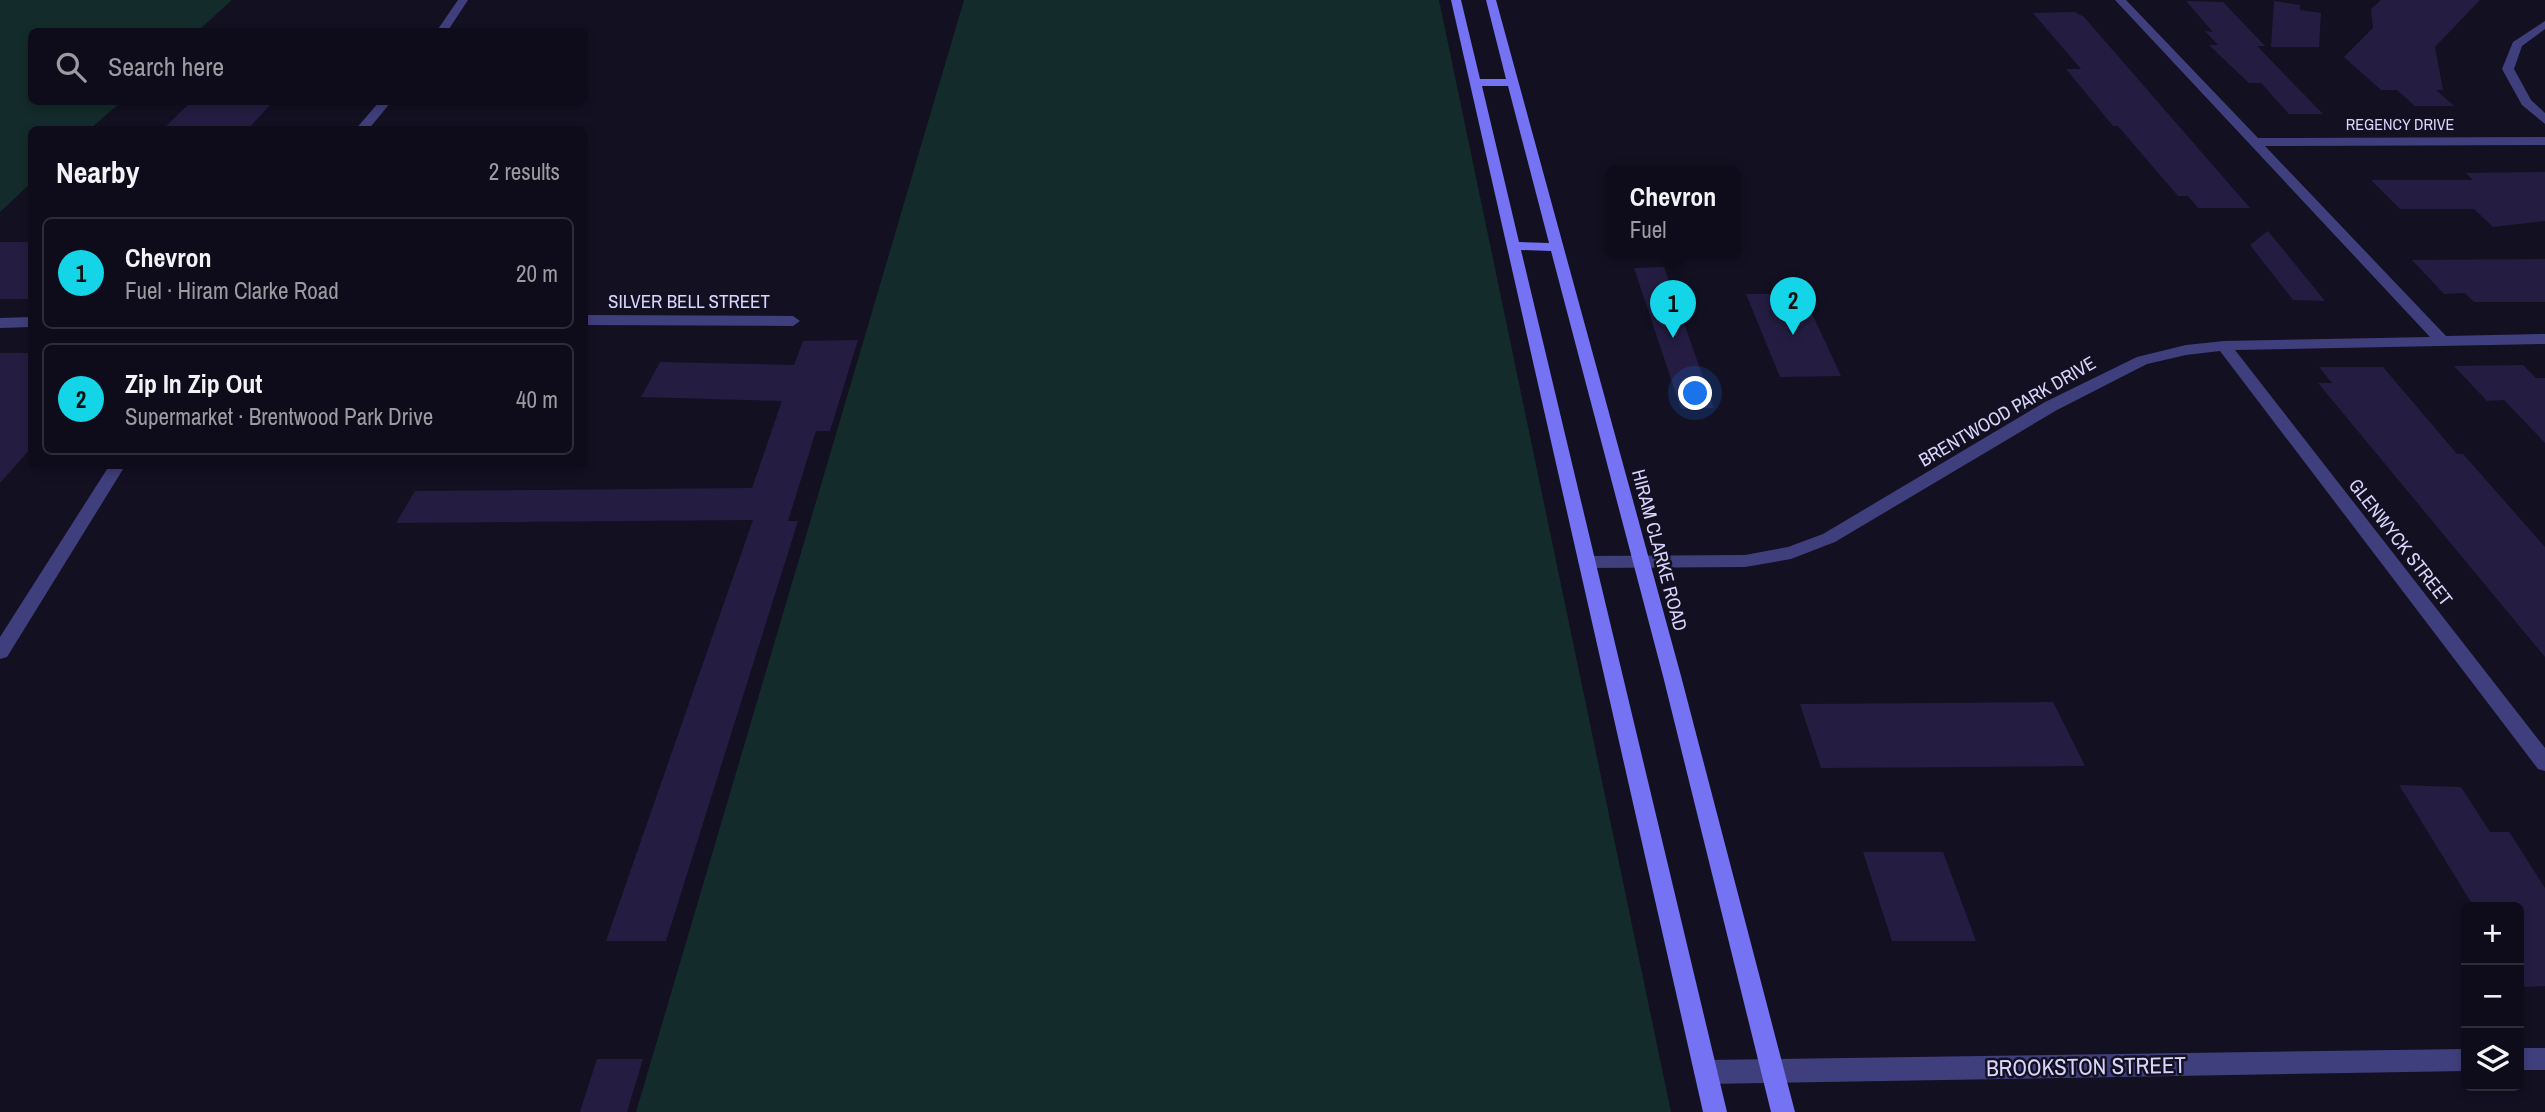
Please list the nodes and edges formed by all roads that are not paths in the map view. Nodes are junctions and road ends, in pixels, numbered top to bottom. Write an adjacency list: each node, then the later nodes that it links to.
1 (463, 0): 6 (street)
2 (1456, 0): 8 (main road)
3 (1491, 0): 7 (main road, HIRAM CLARKE ROAD)
4 (2120, 0): 13 (street)
5 (2545, 24): 10 (street)
6 (444, 28)
7 (1514, 82): 8 (main road); 15 (main road, HIRAM CLARKE ROAD)
8 (1475, 83): 14 (main road)
9 (382, 105): 11 (street)
10 (2545, 120)
11 (364, 126)
12 (2545, 141): 13 (street, REGENCY DRIVE)
13 (2255, 142): 21 (street)
14 (1514, 246): 15 (main road); 25 (main road)
15 (1558, 247): 24 (main road, HIRAM CLARKE ROAD)
16 (588, 320): 17 (street, SILVER BELL STREET)
17 (793, 321)
18 (28, 322): 19 (street)
19 (0, 323)
20 (2545, 339): 21 (street, BRENTWOOD PARK DRIVE)
21 (2442, 341): 22 (street, BRENTWOOD PARK DRIVE)
22 (2224, 346): 24 (street, BRENTWOOD PARK DRIVE); 27 (street, GLENWYCK STREET)
23 (115, 469): 26 (street)
24 (1641, 561): 25 (street, BRENTWOOD PARK DRIVE); 31 (main road, HIRAM CLARKE ROAD)
25 (1587, 562): 32 (main road)
26 (0, 652)
27 (2545, 763)
28 (2524, 1059): 29 (street)
29 (2545, 1059)
30 (2461, 1060): 31 (street, BROOKSTON STREET)
31 (1772, 1070): 32 (street, BROOKSTON STREET); 34 (main road, HIRAM CLARKE ROAD)
32 (1706, 1072): 33 (main road)
33 (1715, 1112)
34 (1783, 1112)

